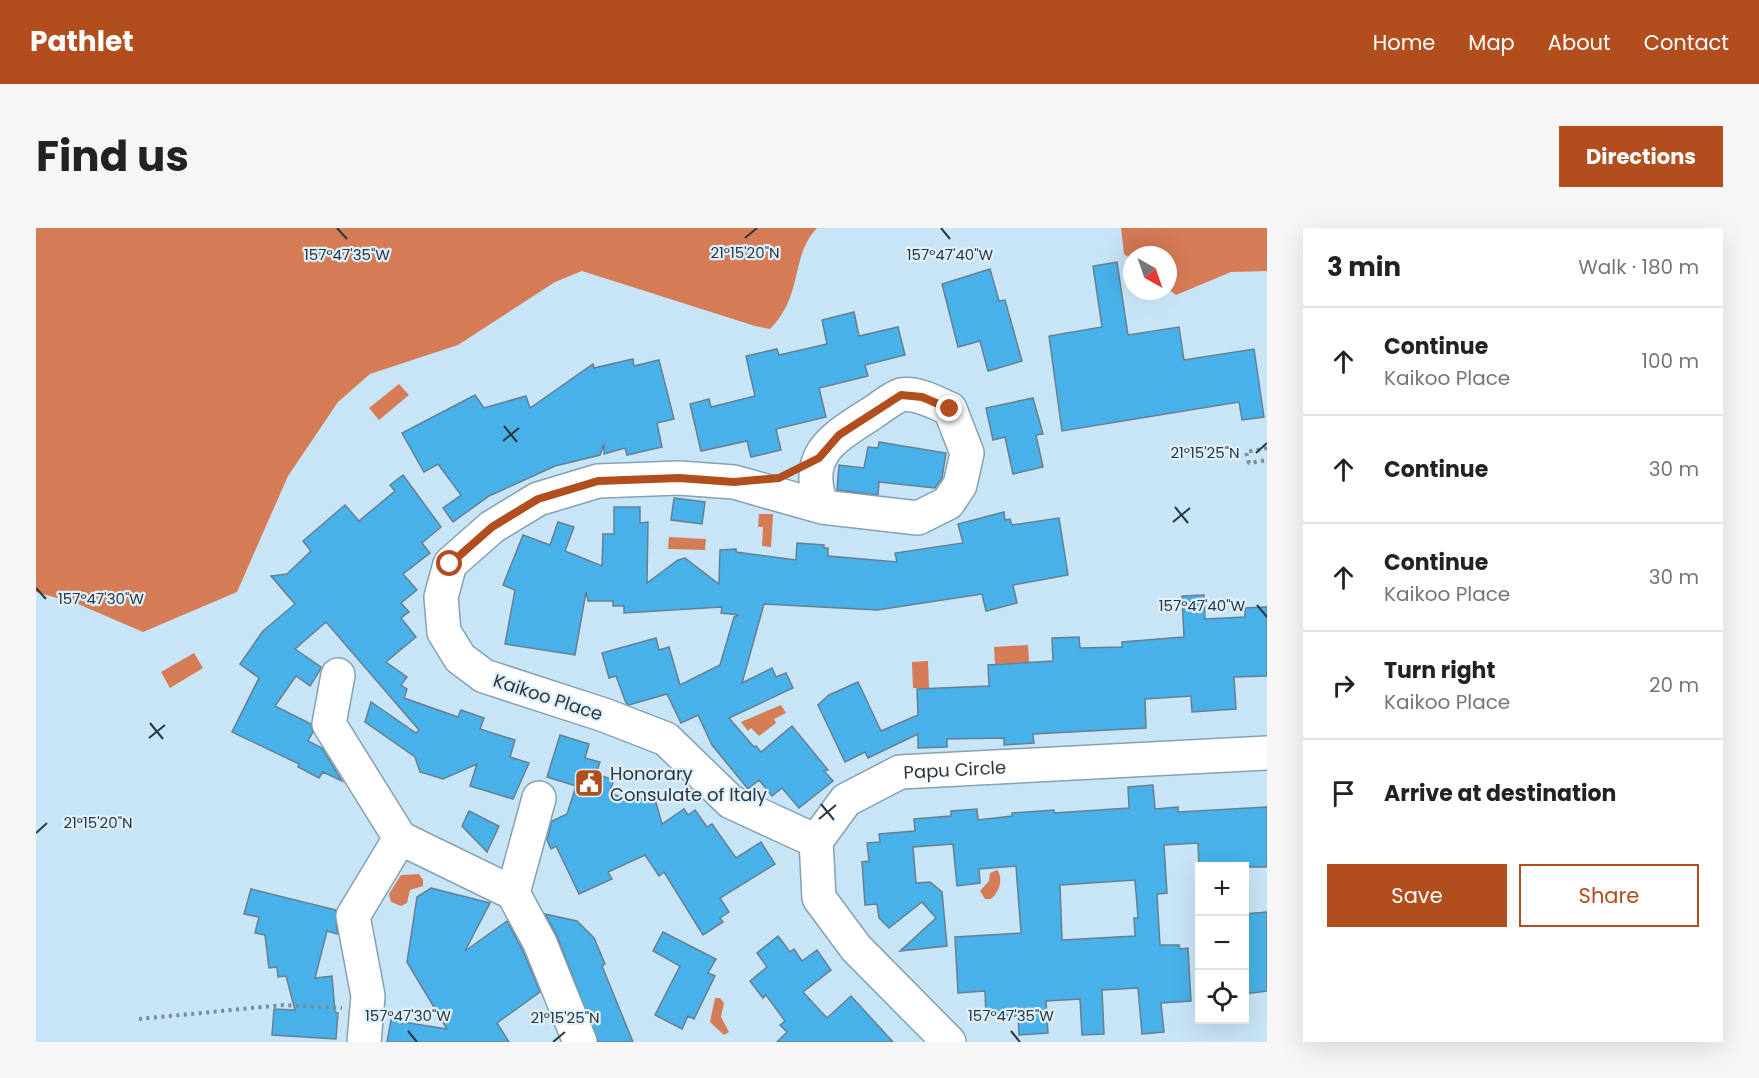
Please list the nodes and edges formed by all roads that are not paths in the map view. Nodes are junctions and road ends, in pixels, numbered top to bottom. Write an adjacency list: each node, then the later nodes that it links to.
1 (819, 458): 2 (street); 3 (street); 3 (street, Kaikoo Place)
2 (734, 482): 3 (street, Kaikoo Place); 8 (street, Kaikoo Place)
3 (822, 507)
4 (338, 675): 7 (street)
5 (1267, 753): 8 (street, Papu Circle)
6 (539, 798): 9 (street)
7 (400, 838): 9 (street); 10 (street)
8 (816, 841): 12 (street)
9 (513, 893): 11 (street)
10 (364, 1042)
11 (580, 1042)
12 (949, 1042)

